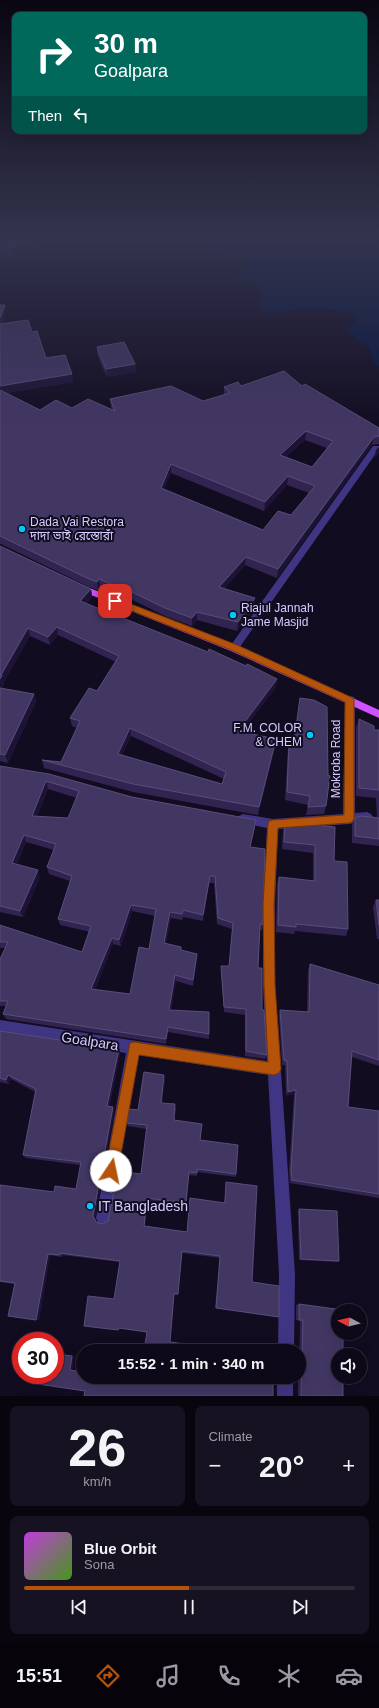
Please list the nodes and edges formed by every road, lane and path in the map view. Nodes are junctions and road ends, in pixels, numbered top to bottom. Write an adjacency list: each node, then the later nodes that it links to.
1 (376, 448): 3 (street)
2 (71, 583): 3 (main road)
3 (234, 648): 4 (main road)
4 (350, 700): 5 (main road); 8 (street, Mokroba Road)
5 (379, 714)
6 (234, 817): 9 (street)
7 (366, 817): 8 (street)
8 (349, 819): 9 (street)
9 (273, 824): 12 (street)
10 (0, 1027): 11 (street, Goalpara)
11 (134, 1048): 12 (street, Goalpara); 13 (street)
12 (274, 1069): 14 (street)
13 (103, 1218)
14 (286, 1344)
15 (285, 1384): 16 (street)
16 (285, 1396)

